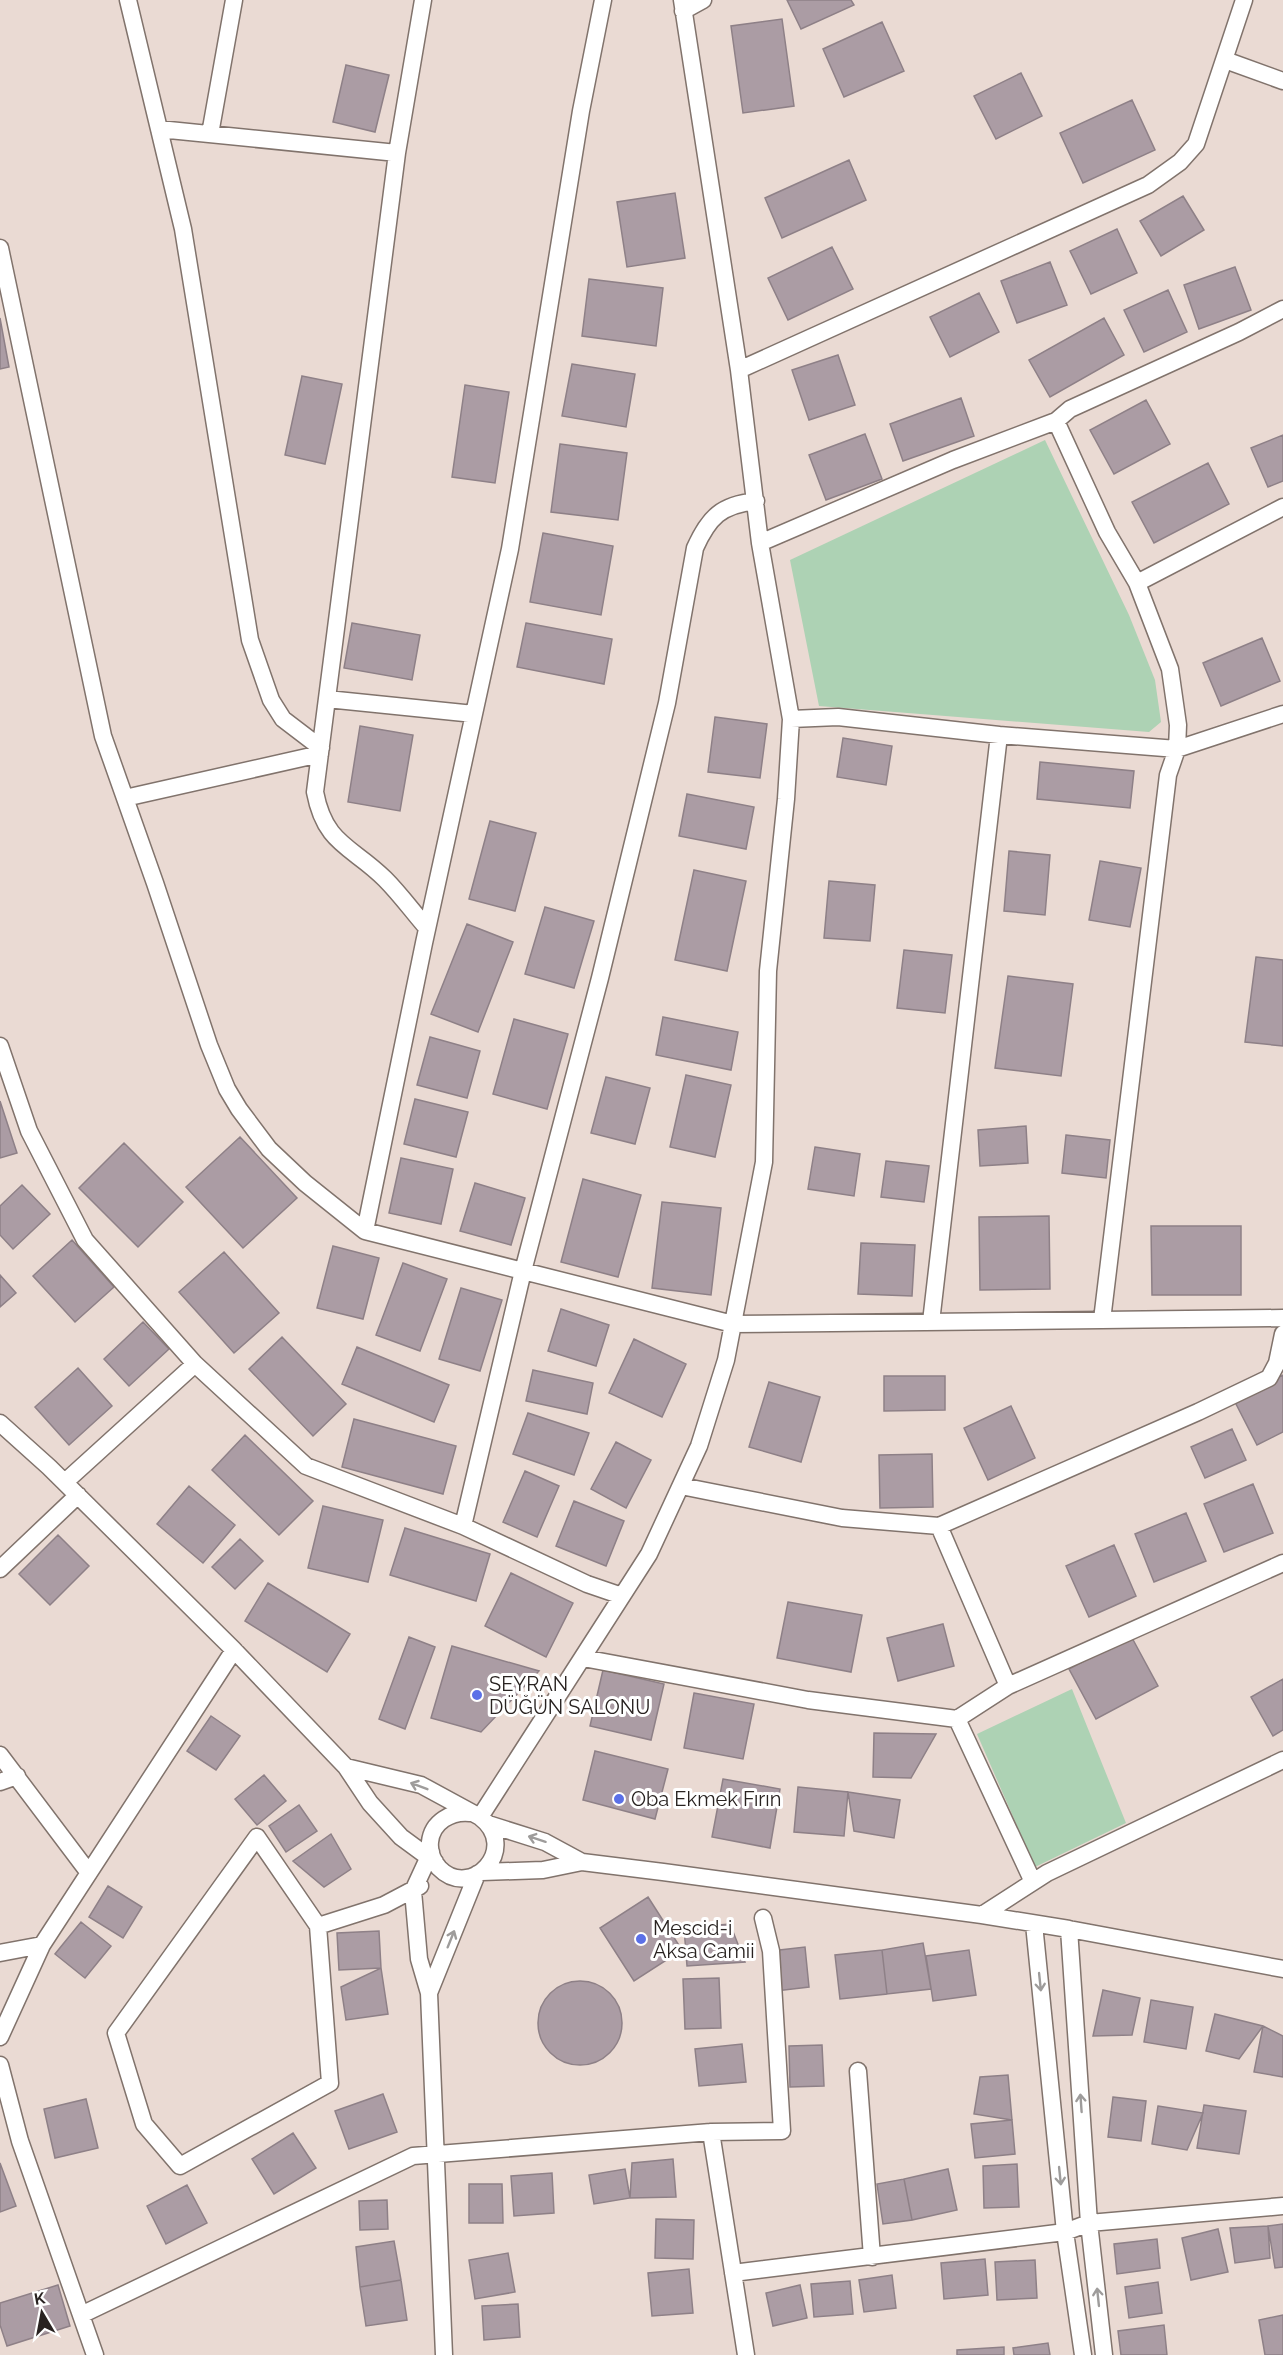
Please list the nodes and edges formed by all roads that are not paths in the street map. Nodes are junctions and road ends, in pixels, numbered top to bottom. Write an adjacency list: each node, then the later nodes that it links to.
1 (129, 0): 10 (street)
2 (234, 0): 11 (street)
3 (423, 0): 12 (street)
4 (603, 0): 22 (street)
5 (703, 0): 7 (street)
6 (1244, 0): 8 (street)
7 (682, 6): 15 (street)
8 (1225, 60): 9 (street); 15 (street)
9 (1283, 81)
10 (159, 129): 11 (street); 27 (street)
11 (210, 134): 12 (street)
12 (397, 153): 21 (street)
13 (0, 248): 28 (street)
14 (1283, 309): 16 (street)
15 (739, 370): 17 (street)
16 (1056, 421): 19 (street); 20 (street)
17 (756, 501): 19 (street); 32 (street)
18 (1283, 507): 20 (street)
19 (760, 543): 24 (street)
20 (1137, 583): 26 (street)
21 (327, 699): 22 (street); 27 (street)
22 (474, 714): 29 (street)
23 (1283, 714): 26 (street)
24 (791, 719): 25 (street); 36 (street)
25 (999, 735): 26 (street); 35 (street)
26 (1177, 749): 34 (street)
27 (320, 751): 28 (street); 29 (street)
28 (125, 798): 31 (street)
29 (427, 928): 31 (street)
30 (0, 1046): 38 (street)
31 (365, 1231): 32 (street)
32 (523, 1271): 36 (street); 43 (street)
33 (1283, 1318): 34 (street)
34 (1102, 1320): 35 (street)
35 (932, 1322): 36 (street)
36 (733, 1324): 41 (street)
37 (1283, 1334): 44 (street)
38 (195, 1364): 40 (street); 43 (street)
39 (0, 1423): 40 (street)
40 (65, 1482): 42 (street)
41 (681, 1486): 44 (street); 47 (street)
42 (78, 1495): 46 (street); 48 (street)
43 (463, 1526): 47 (street)
44 (939, 1526): 50 (street)
45 (1283, 1563): 50 (street)
46 (0, 1569)
47 (622, 1596): 49 (street)
48 (234, 1650): 54 (street); 60 (street)
49 (583, 1658): 51 (street); 57 (street)
50 (1008, 1686): 51 (street)
51 (957, 1719): 62 (street)
52 (0, 1755): 55 (street)
53 (1283, 1760): 62 (street)
54 (346, 1767): 57 (street, one-way to 54); 58 (street)
55 (17, 1776): 56 (street); 60 (street)
56 (0, 1782)
57 (479, 1818): 58 (street); 59 (street, one-way to 57); 61 (street)
58 (434, 1861): 61 (street); 63 (street)
59 (582, 1862): 61 (street); 64 (street)
60 (89, 1873): 69 (street)
61 (480, 1873): 72 (street, one-way to 61)
62 (1033, 1882): 64 (street)
63 (413, 1891): 67 (street); 72 (street)
64 (982, 1915): 66 (street)
65 (763, 1918): 76 (street)
66 (1034, 1924): 68 (street); 80 (street, one-way to 80)
67 (318, 1926): 67 (street)
68 (1069, 1929): 71 (street); 79 (street, one-way to 68)
69 (42, 1945): 70 (street); 73 (street)
70 (0, 1953)
71 (1283, 1969)
72 (429, 1993): 77 (street)
73 (0, 2037)
74 (0, 2065): 83 (street)
75 (858, 2071): 81 (street)
76 (711, 2132): 77 (street); 82 (street)
77 (437, 2153): 83 (street); 85 (street)
78 (1283, 2206): 79 (street)
79 (1089, 2223): 80 (street); 88 (street, one-way to 79)
80 (1065, 2232): 81 (street); 87 (street)
81 (872, 2257): 82 (street)
82 (733, 2273): 86 (street)
83 (81, 2315): 84 (street)
84 (95, 2355)
85 (444, 2355)
86 (746, 2355)
87 (1083, 2355)
88 (1104, 2355)

